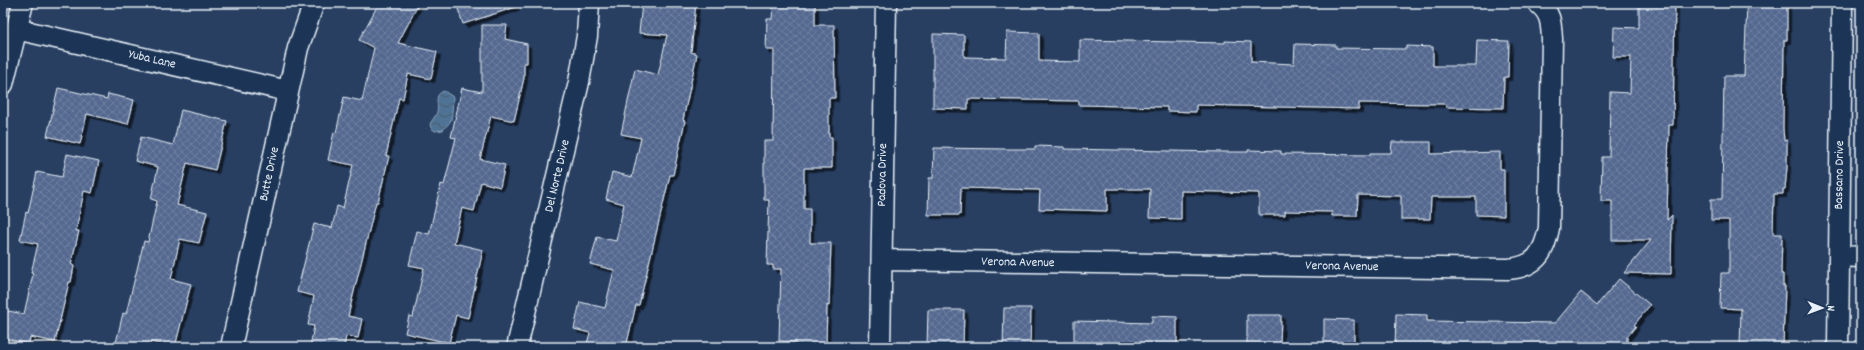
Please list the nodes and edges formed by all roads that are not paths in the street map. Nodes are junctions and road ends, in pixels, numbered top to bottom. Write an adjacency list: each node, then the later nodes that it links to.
1 (23, 3): 7 (street)
2 (314, 3): 9 (street, Butte Drive)
3 (589, 3): 14 (street, Del Norte Drive)
4 (886, 3): 12 (street, Padova Drive)
5 (1538, 3): 12 (street, Verona Avenue)
6 (1842, 3): 10 (street, Bassano Drive)
7 (16, 29): 8 (street); 9 (street, Yuba Lane)
8 (3, 84)
9 (288, 91): 13 (street, Butte Drive)
10 (1839, 256): 11 (street); 16 (street, Bassano Drive)
11 (1861, 257)
12 (882, 260): 15 (street, Padova Drive)
13 (231, 347)
14 (517, 347)
15 (880, 347)
16 (1838, 347)

